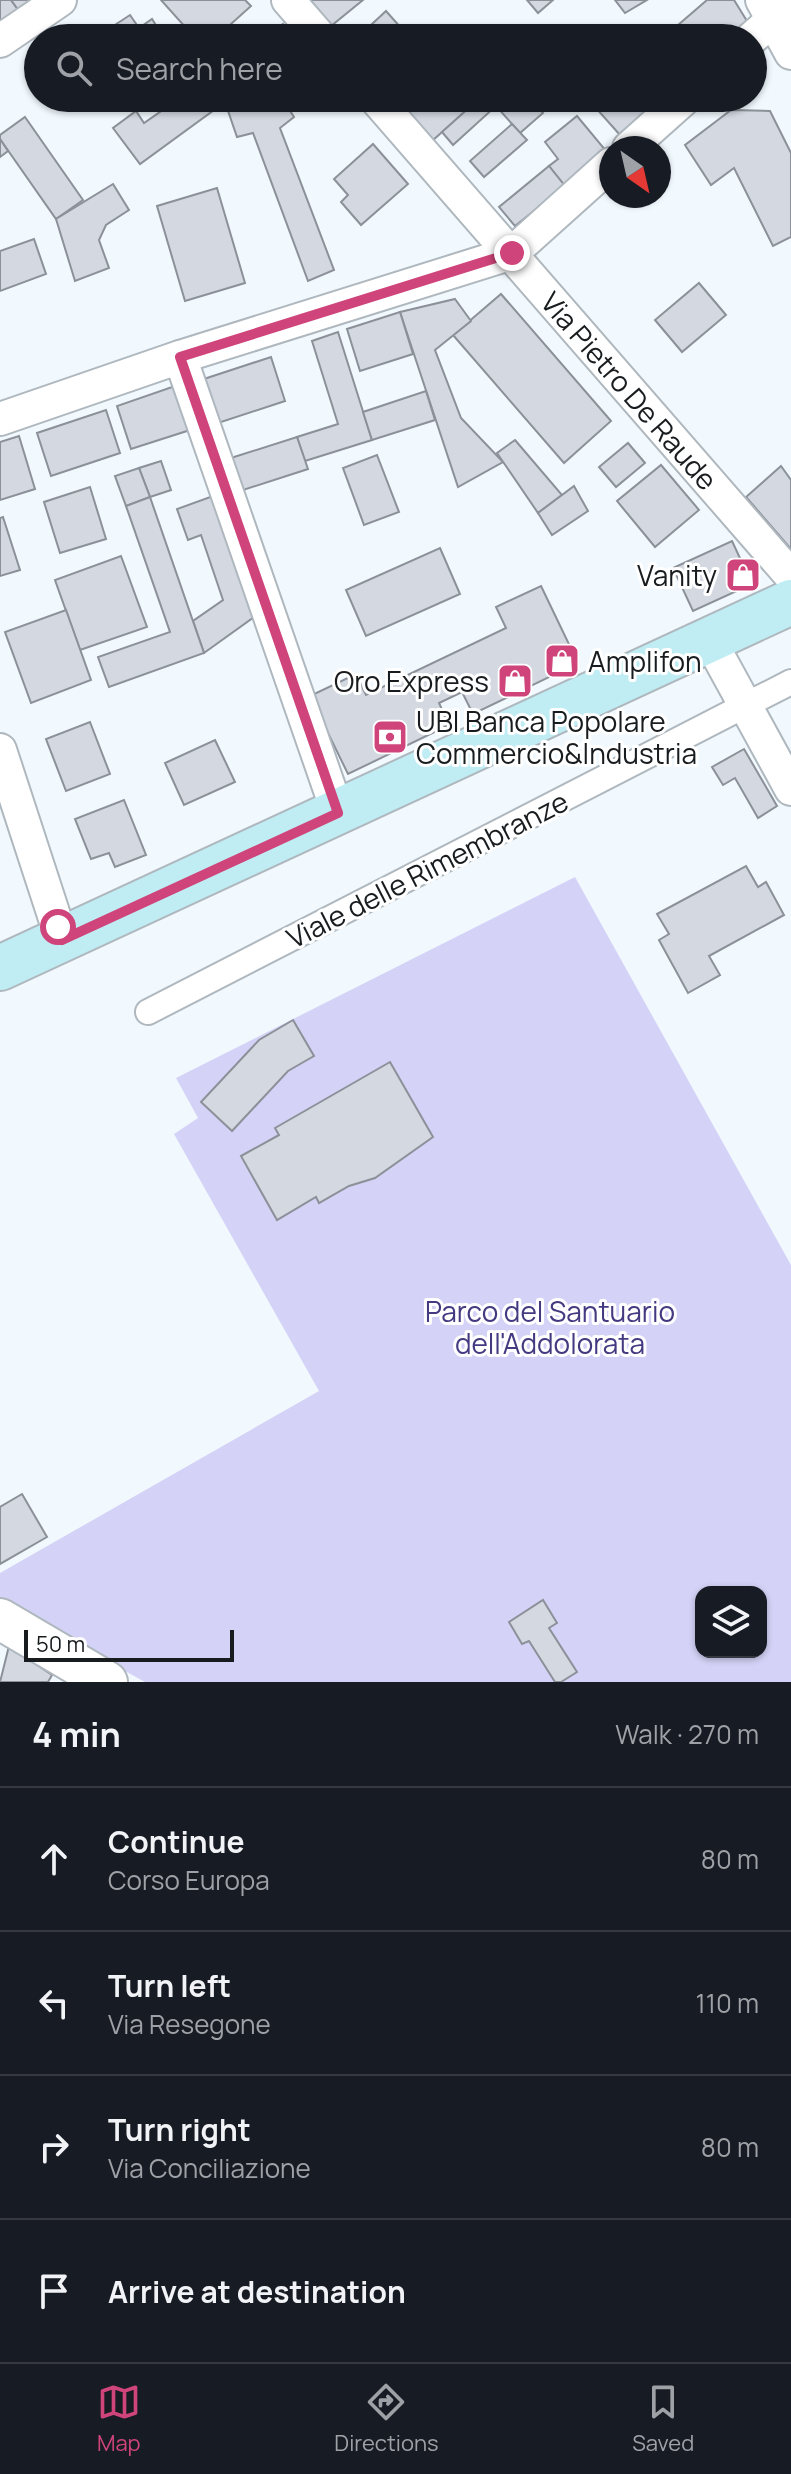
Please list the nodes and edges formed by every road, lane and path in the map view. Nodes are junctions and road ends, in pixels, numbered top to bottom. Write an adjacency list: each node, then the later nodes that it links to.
1 (60, 0): 4 (street)
2 (288, 0): 5 (street)
3 (770, 16): 8 (street)
4 (25, 24)
5 (309, 24)
6 (24, 25): 7 (street)
7 (0, 41)
8 (791, 53)
9 (387, 112): 13 (street, Via Pietro De Raude)
10 (669, 112): 11 (street)
11 (642, 136)
12 (599, 175): 13 (street)
13 (512, 253): 14 (street); 16 (street, Via Pietro De Raude)
14 (180, 357): 15 (street); 23 (street)
15 (0, 419)
16 (791, 576)
17 (791, 602): 18 (main road)
18 (710, 641): 20 (street); 23 (main road)
19 (791, 682): 20 (street, Viale delle Rimembranze)
20 (745, 706): 22 (street); 26 (street, Viale delle Rimembranze)
21 (0, 750): 24 (street)
22 (791, 789)
23 (338, 813): 24 (main road)
24 (62, 940): 25 (main road)
25 (0, 968)
26 (148, 1012)
27 (0, 1619): 28 (street)
28 (107, 1682)

